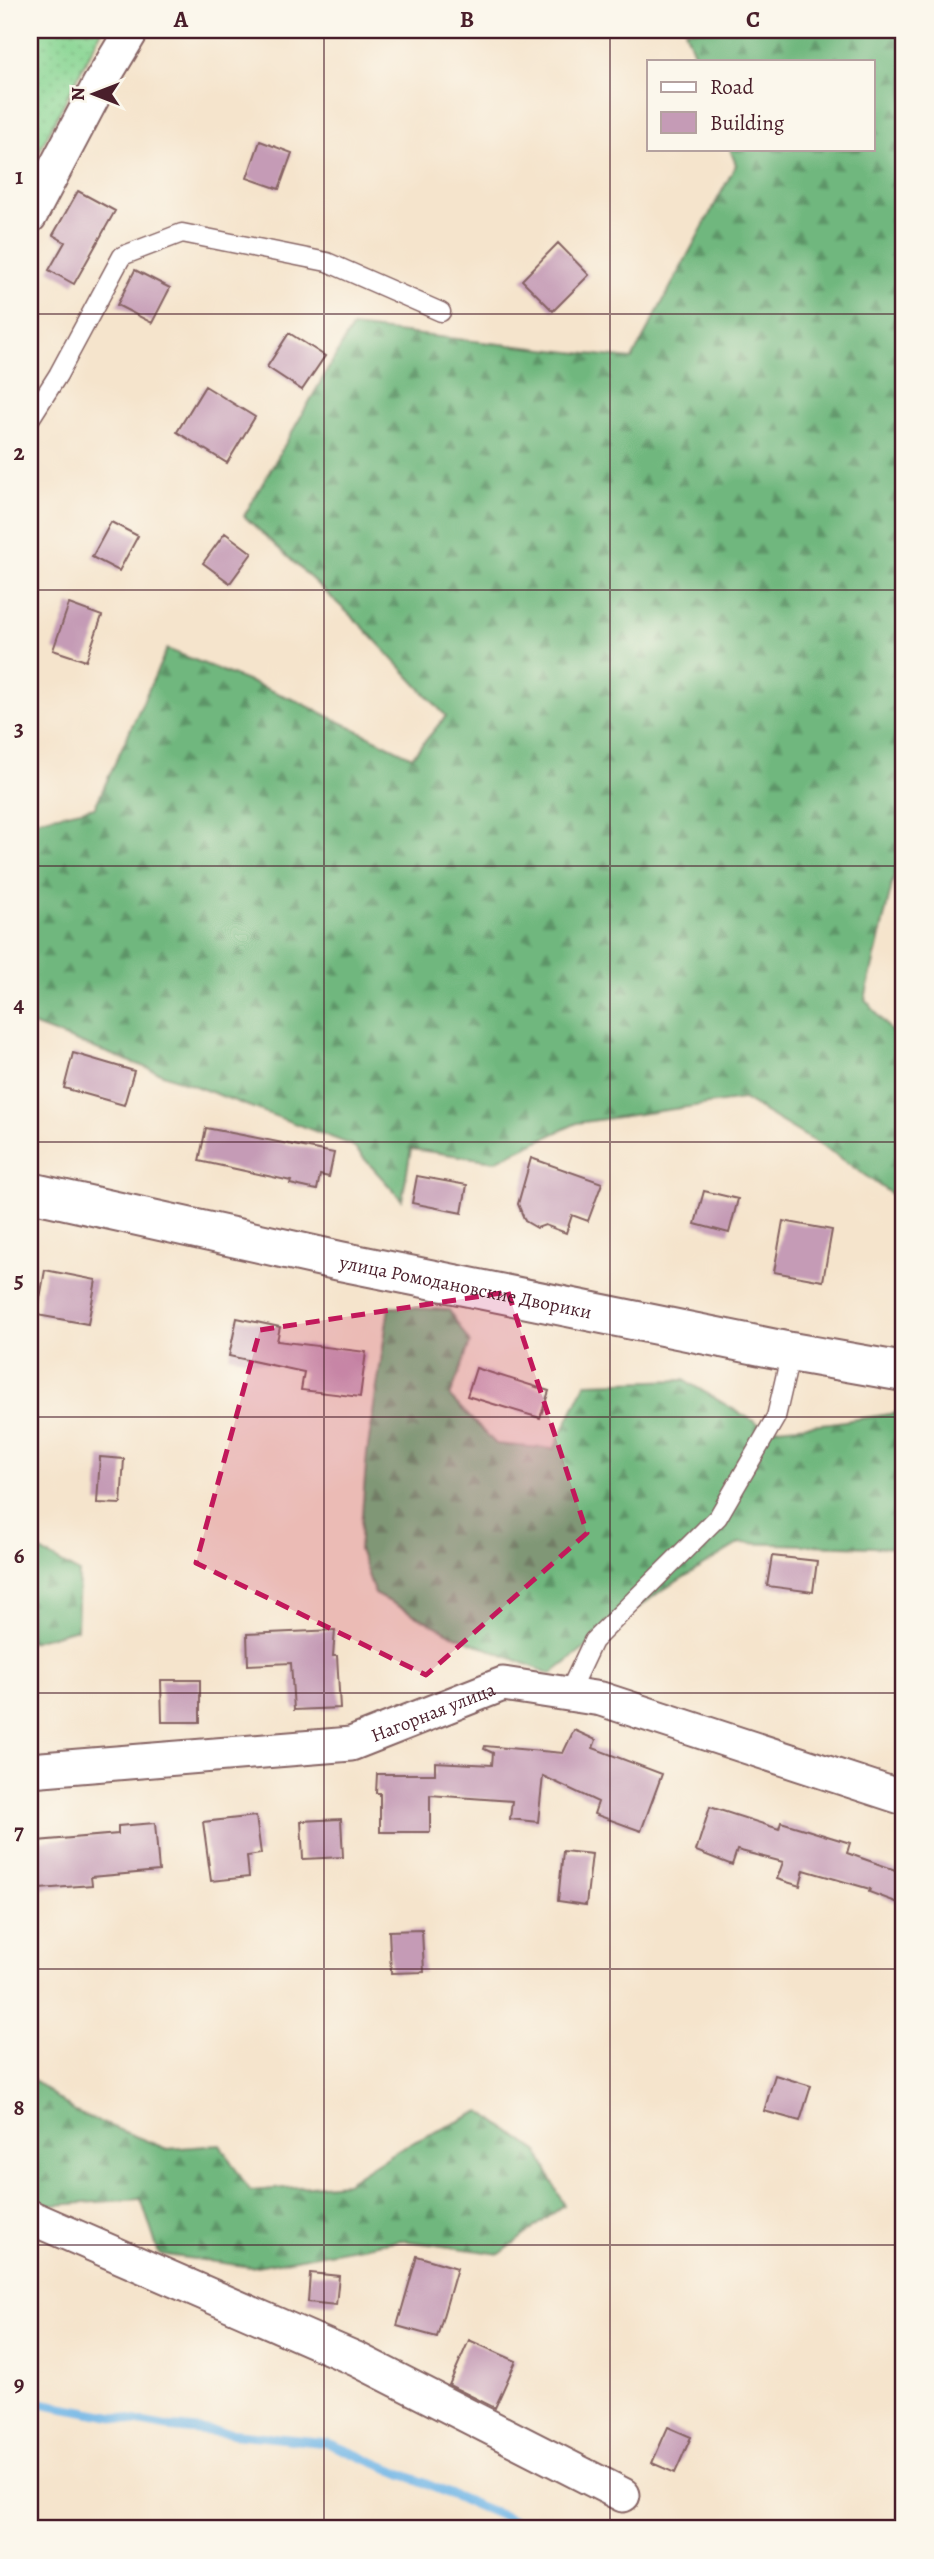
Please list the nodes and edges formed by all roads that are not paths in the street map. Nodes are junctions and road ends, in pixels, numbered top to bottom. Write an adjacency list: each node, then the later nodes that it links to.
1 (132, 30): 2 (street)
2 (30, 216)
3 (441, 312): 4 (lane)
4 (30, 419)
5 (30, 1192): 6 (street, улица Ромодановские Дворики)
6 (792, 1353): 7 (street, улица Ромодановские Дворики); 8 (lane)
7 (904, 1372)
8 (568, 1694): 9 (street, Нагорная улица); 10 (street, Нагорная улица)
9 (30, 1770)
10 (904, 1798)
11 (30, 2217): 12 (street)
12 (623, 2495)

